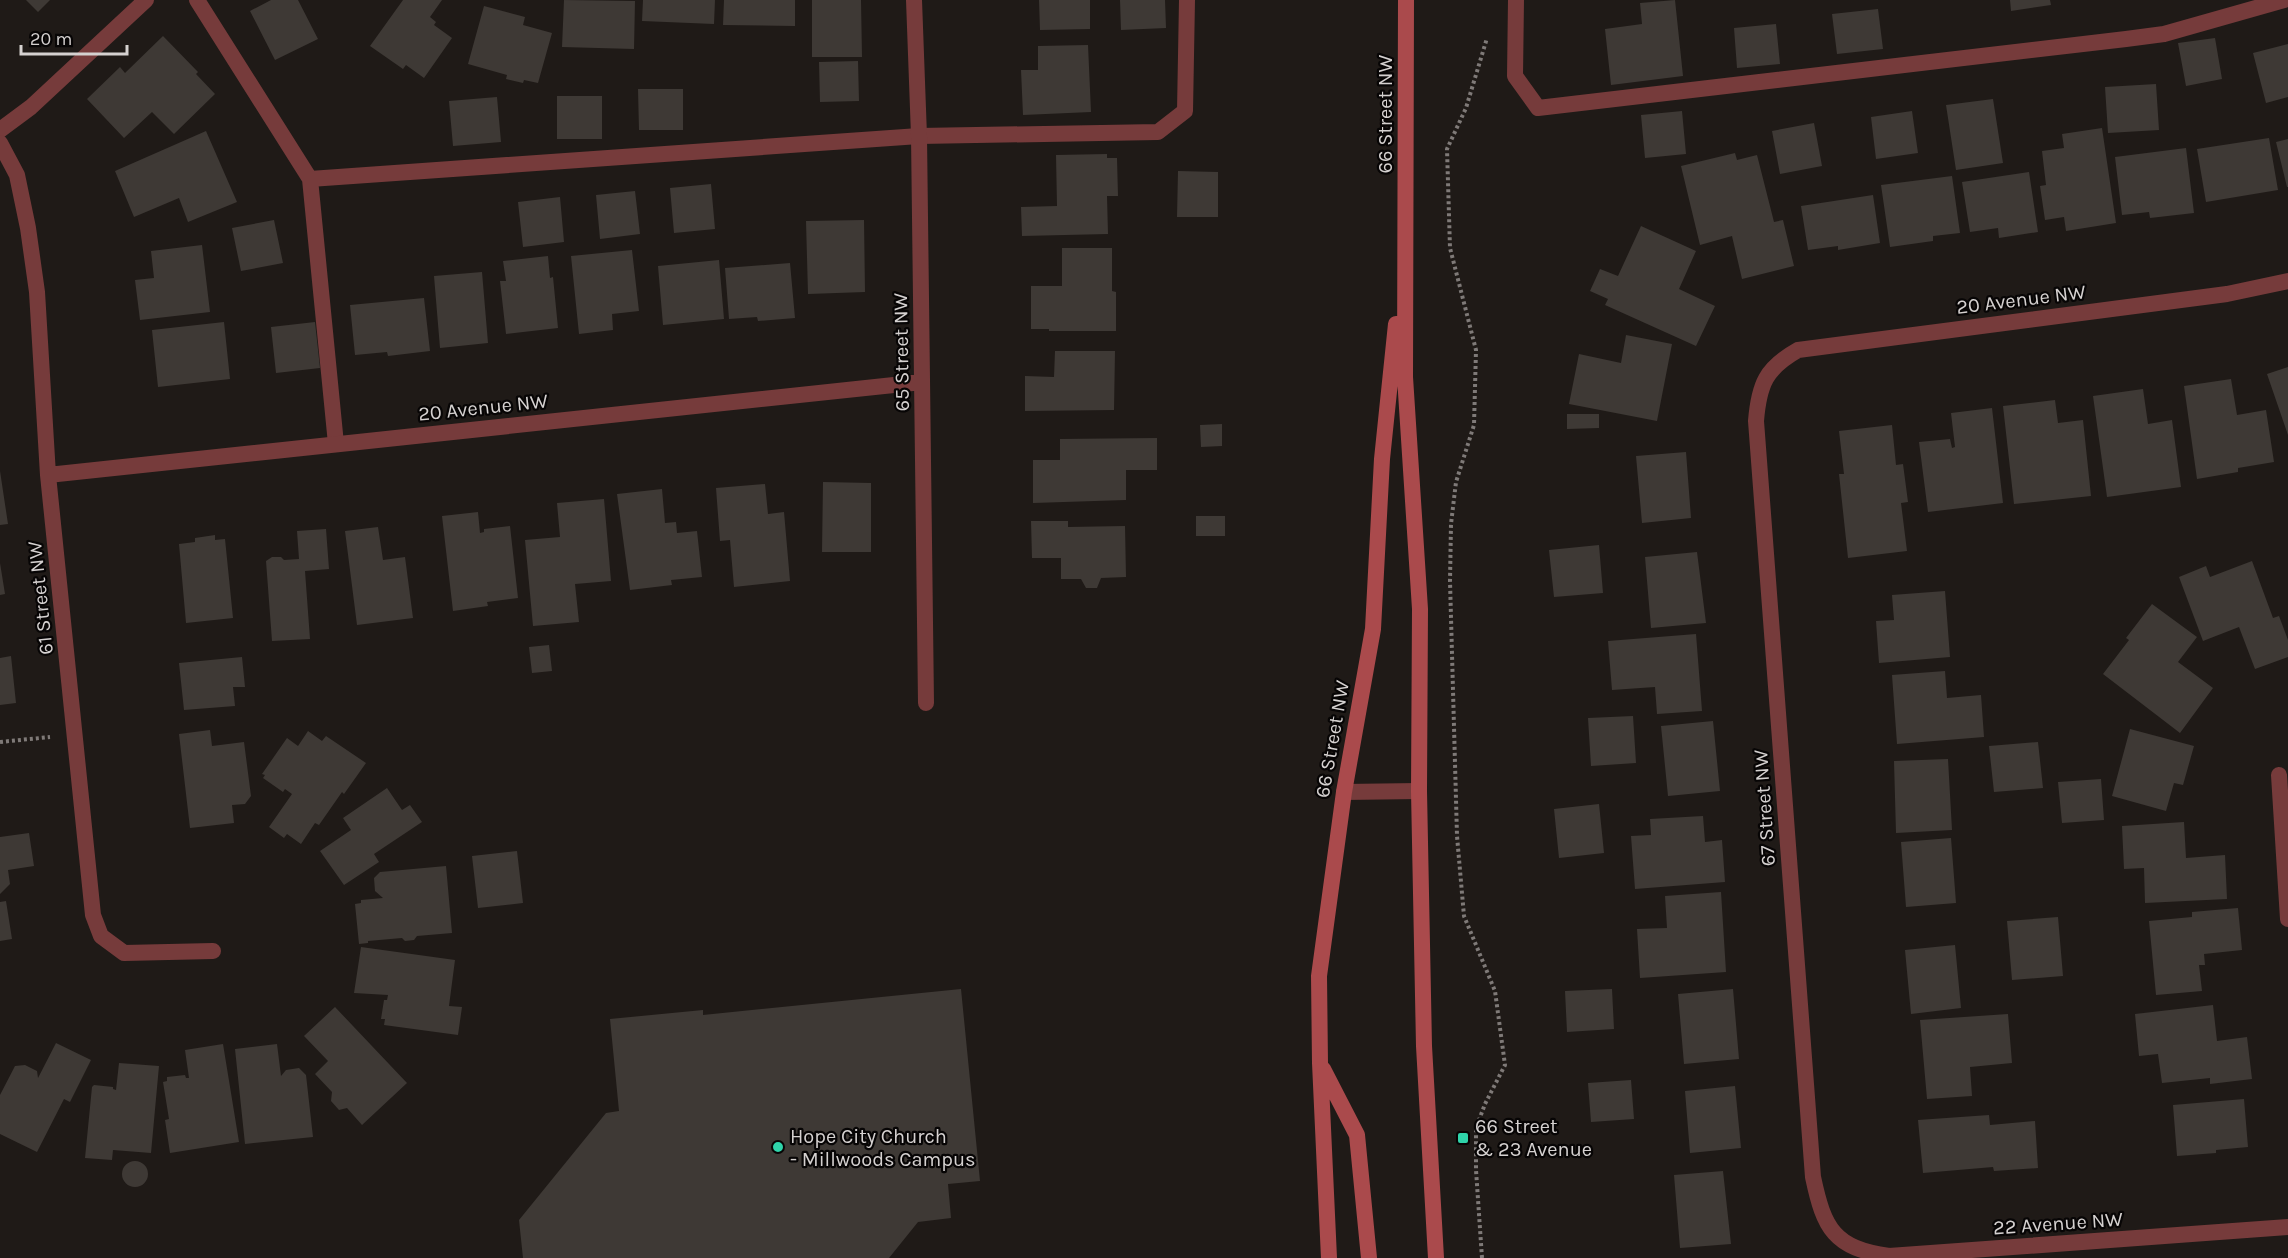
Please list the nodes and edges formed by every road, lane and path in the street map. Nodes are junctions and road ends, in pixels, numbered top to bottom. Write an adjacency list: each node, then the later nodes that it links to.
1 (146, 0): 9 (street)
2 (197, 0): 12 (street)
3 (914, 0): 10 (street, 65 Street NW)
4 (1187, 0): 10 (street)
5 (1406, 0): 13 (main road, 66 Street NW)
6 (1516, 0): 7 (street)
7 (2284, 0)
8 (1487, 29): 33 (path)
9 (0, 130)
10 (919, 136): 12 (street); 16 (street, 65 Street NW)
11 (0, 143): 18 (street, 61 Street NW)
12 (309, 179): 17 (street)
13 (1406, 227): 23 (main road, 66 Street NW); 24 (main road, 66 Street NW)
14 (2288, 281): 15 (street, 20 Avenue NW)
15 (1767, 374): 29 (street, 67 Street NW)
16 (922, 382): 17 (street, 20 Avenue NW); 19 (street, 65 Street NW)
17 (336, 444): 18 (street, 20 Avenue NW)
18 (48, 475): 20 (street, 61 Street NW)
19 (926, 703)
20 (76, 735): 21 (path); 26 (street, 61 Street NW)
21 (0, 742)
22 (2279, 775): 25 (street)
23 (1419, 791): 24 (street); 32 (main road, 66 Street NW)
24 (1344, 792): 27 (main road, 66 Street NW)
25 (2288, 919)
26 (213, 951)
27 (1320, 1063): 30 (main road, 66 Street NW); 31 (main road)
28 (2288, 1227): 29 (street, 22 Avenue NW)
29 (1836, 1236)
30 (1329, 1258)
31 (1369, 1258)
32 (1436, 1258)
33 (1482, 1258)

